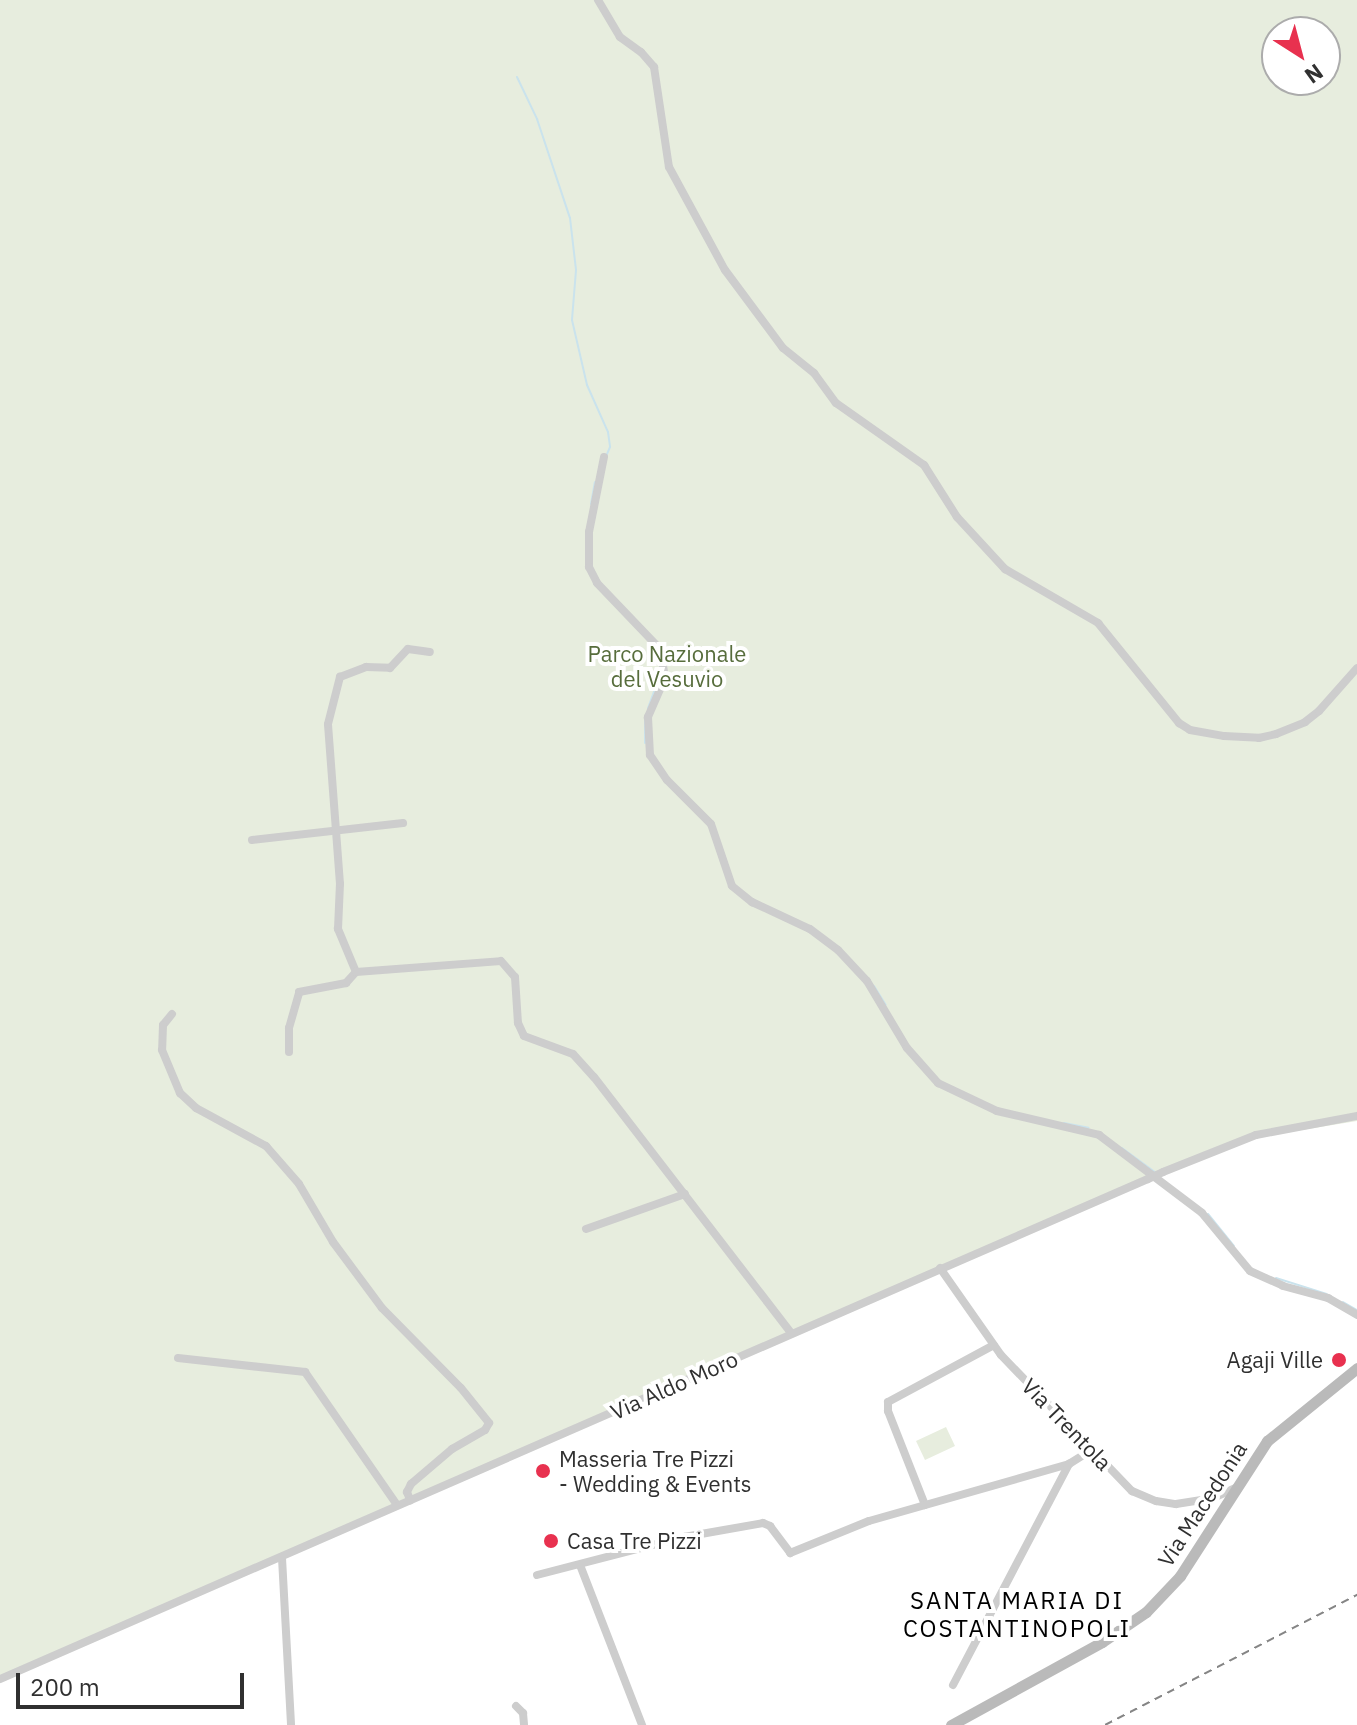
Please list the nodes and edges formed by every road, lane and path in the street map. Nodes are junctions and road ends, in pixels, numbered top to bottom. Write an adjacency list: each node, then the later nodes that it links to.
1 (598, 0): 4 (street)
2 (604, 457): 15 (street)
3 (430, 652): 6 (street)
4 (1357, 668)
5 (403, 823): 6 (street)
6 (336, 833): 7 (street); 8 (street)
7 (252, 840)
8 (356, 972): 10 (street); 12 (street)
9 (172, 1014): 23 (street)
10 (289, 1052)
11 (1357, 1116): 14 (street, Via Aldo Moro, bridge)
12 (685, 1194): 13 (street); 16 (street)
13 (586, 1229)
14 (940, 1268): 16 (street, Via Aldo Moro); 17 (street, Via Trentola)
15 (1357, 1315)
16 (792, 1334): 23 (street, Via Aldo Moro)
17 (994, 1345): 20 (street, Via Trentola); 25 (street)
18 (178, 1358): 24 (street)
19 (1357, 1368): 22 (main road, Via Macedonia)
20 (1091, 1450): 21 (street); 22 (street, Via Trentola)
21 (1069, 1464): 25 (street); 30 (street)
22 (1236, 1488): 35 (main road, Via Macedonia)
23 (410, 1500): 24 (street, Via Aldo Moro)
24 (397, 1505): 26 (street, Via Aldo Moro)
25 (925, 1505): 27 (street)
26 (282, 1558): 29 (street, Via Aldo Moro); 32 (street)
27 (580, 1565): 28 (street); 34 (street)
28 (537, 1575)
29 (0, 1679)
30 (953, 1685)
31 (516, 1706): 33 (street)
32 (291, 1725)
33 (524, 1725)
34 (642, 1725)
35 (951, 1725)

